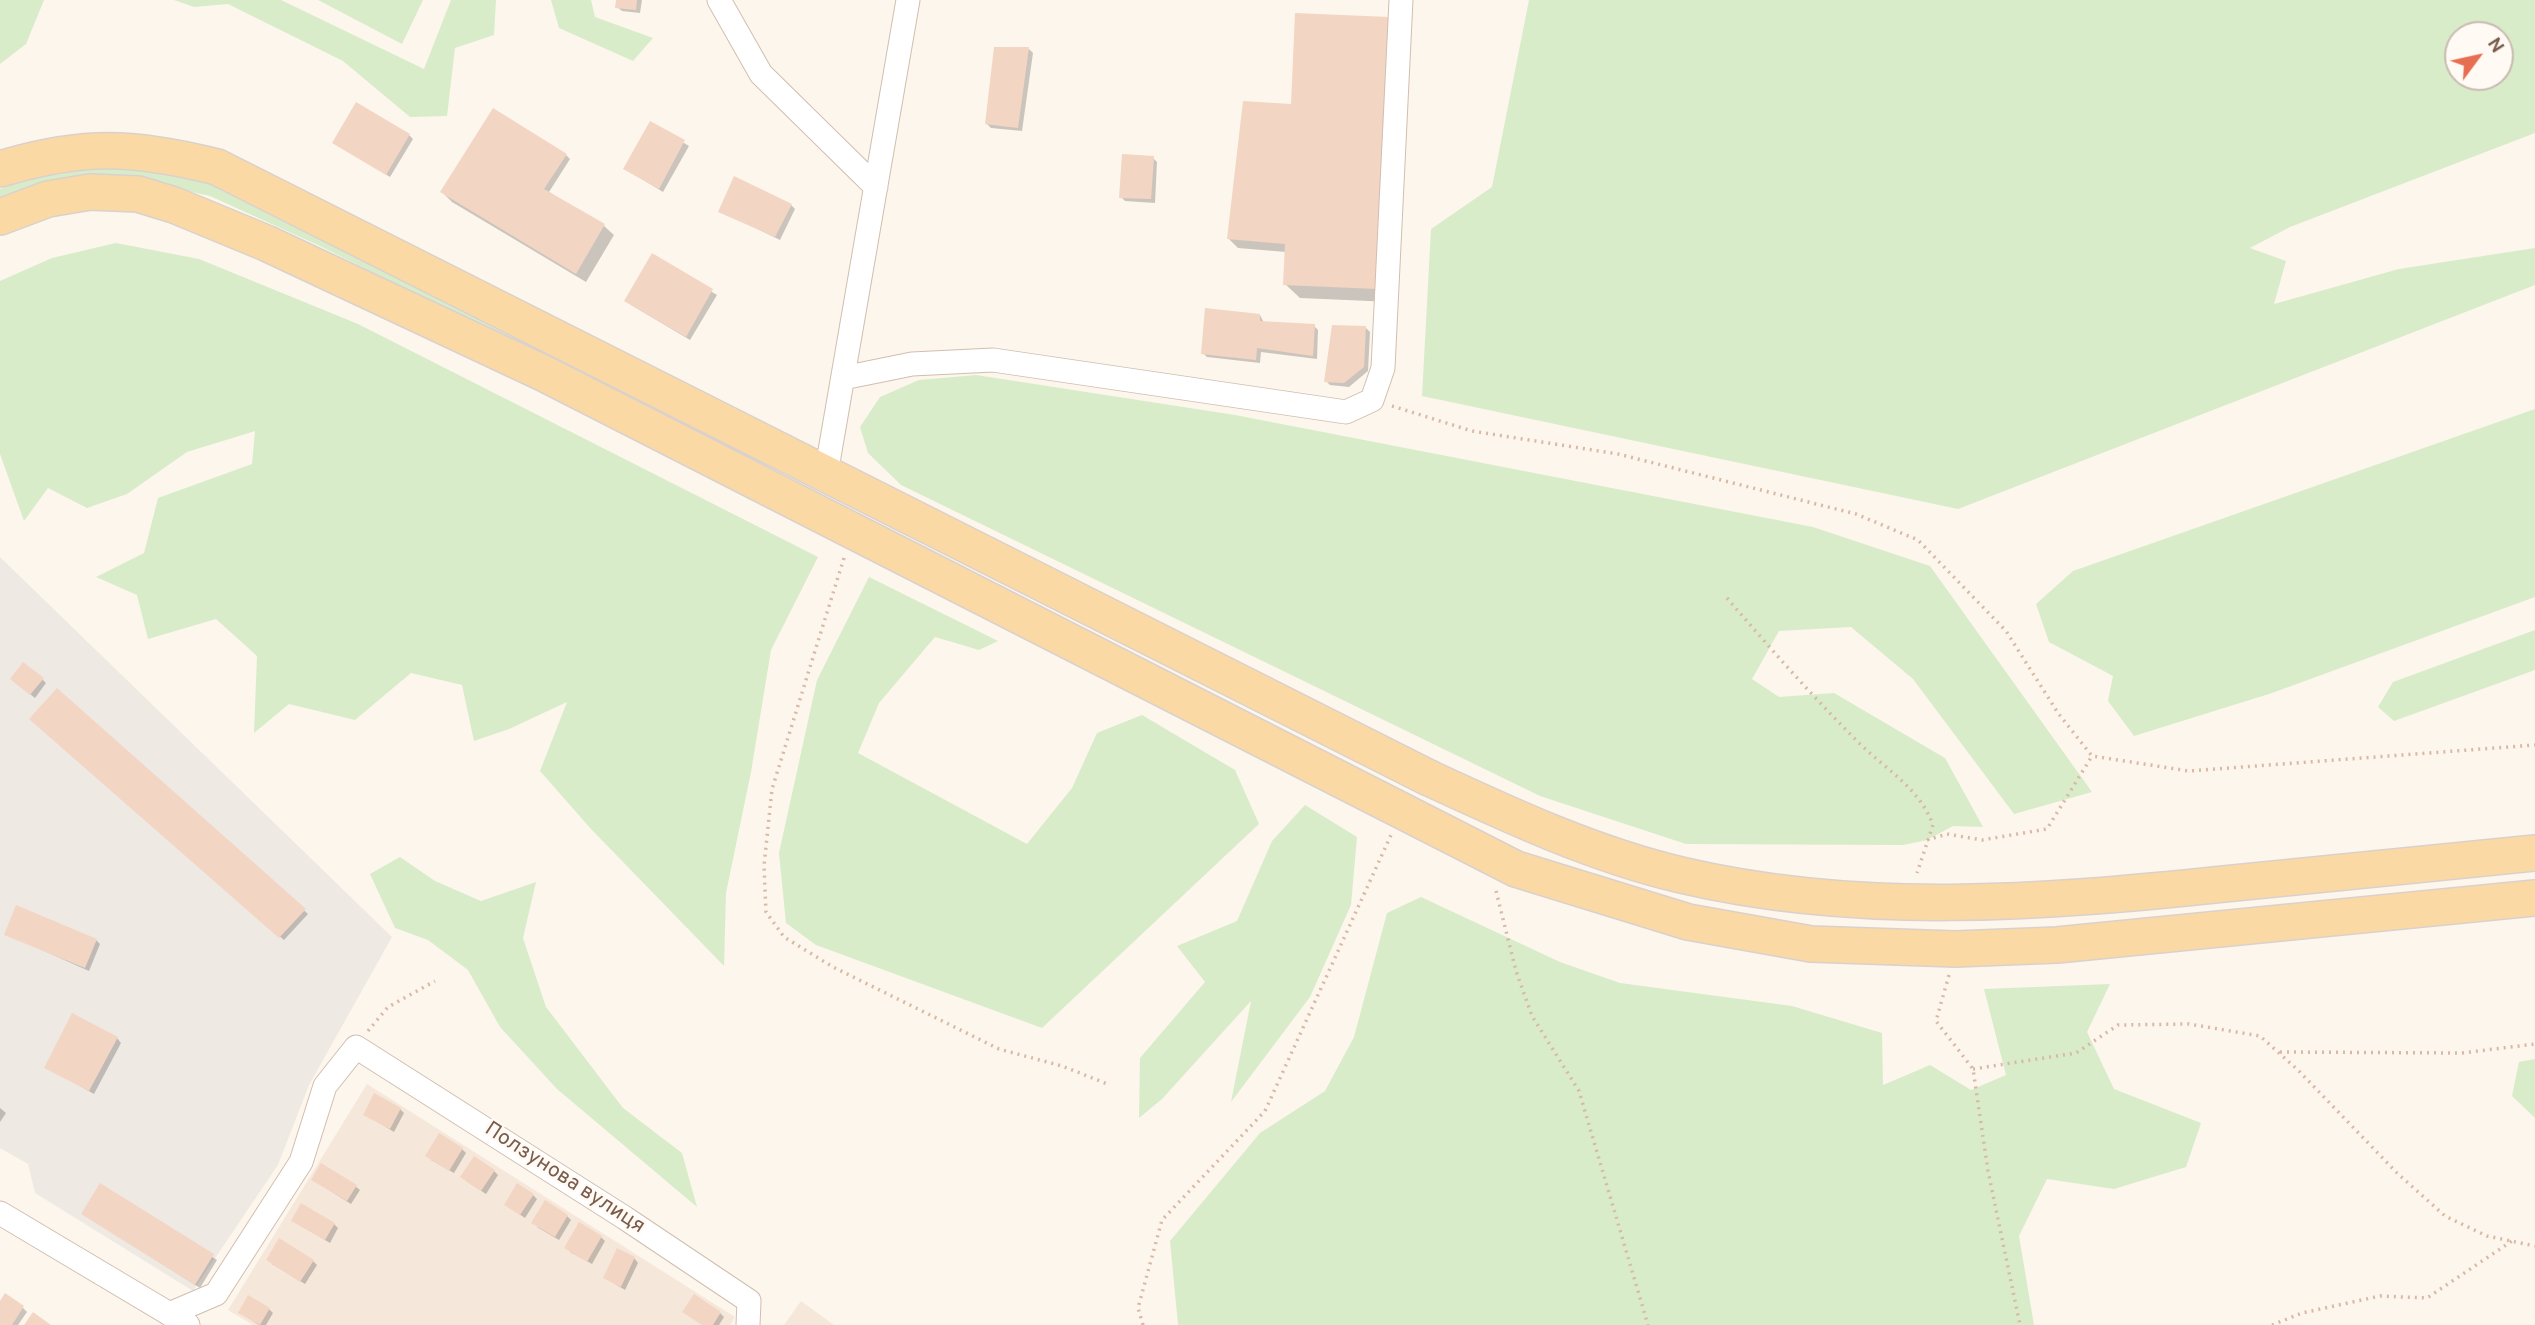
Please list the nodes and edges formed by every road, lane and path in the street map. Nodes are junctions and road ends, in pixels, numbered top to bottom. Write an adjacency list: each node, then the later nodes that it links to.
1 (719, 0): 5 (street)
2 (908, 0): 5 (street)
3 (1401, 0): 8 (street)
4 (0, 169): 9 (main road)
5 (876, 187): 7 (street)
6 (0, 217): 10 (main road)
7 (843, 378): 8 (street); 9 (street)
8 (1372, 400): 13 (path)
9 (826, 474): 19 (main road)
10 (853, 533): 14 (main road); 26 (path)
11 (1727, 598): 15 (path)
12 (2535, 745): 13 (path)
13 (2092, 757): 15 (path)
14 (1401, 811): 17 (main road); 32 (path)
15 (1927, 840): 19 (path)
16 (2535, 853): 19 (main road)
17 (1488, 855): 20 (main road); 33 (path)
18 (2535, 898): 20 (main road)
19 (1896, 904)
20 (1955, 950): 25 (path)
21 (435, 981): 23 (path)
22 (2535, 1044): 24 (path)
23 (356, 1047): 30 (street); 31 (street, Ползунова вулиця)
24 (2278, 1052): 25 (path); 28 (path)
25 (1973, 1069): 34 (path)
26 (1110, 1085)
27 (0, 1213): 30 (street)
28 (2512, 1241): 29 (path); 35 (path)
29 (2535, 1247)
30 (178, 1319)
31 (748, 1325)
32 (1143, 1325)
33 (1648, 1325)
34 (2020, 1325)
35 (2272, 1325)

